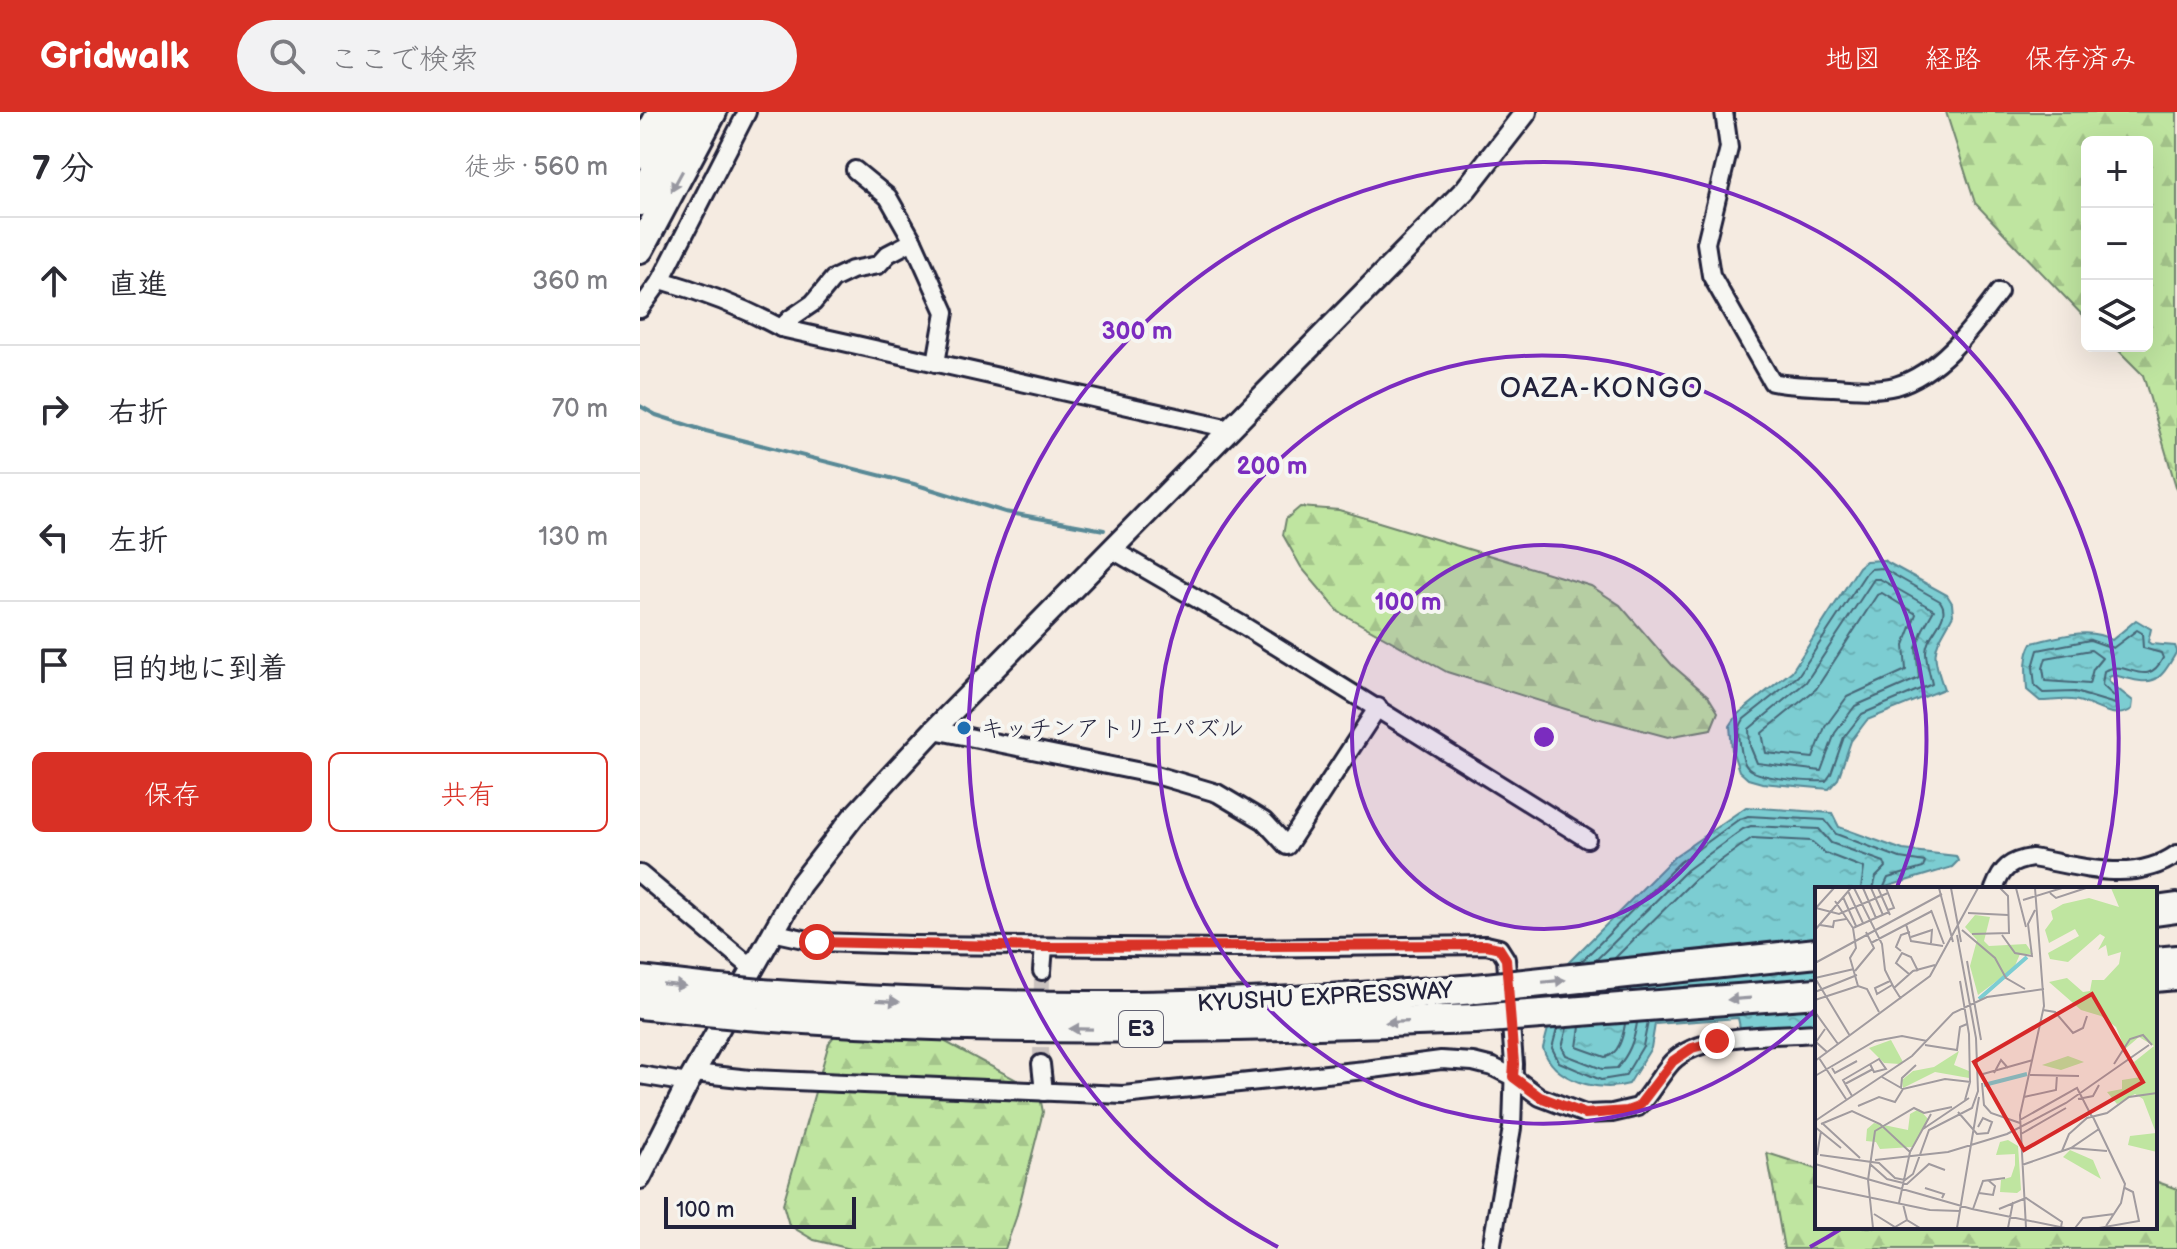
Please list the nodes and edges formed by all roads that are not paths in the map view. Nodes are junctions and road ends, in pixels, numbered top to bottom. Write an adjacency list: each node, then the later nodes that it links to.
1 (662, 112): 7 (highway)
2 (688, 112): 9 (highway)
3 (713, 112): 11 (highway, one-way to 11)
4 (747, 112): 12 (street)
5 (1526, 112): 17 (street)
6 (1724, 112): 13 (street)
7 (640, 154)
8 (855, 170): 10 (street)
9 (640, 201)
10 (913, 241): 15 (street); 16 (street)
11 (640, 249)
12 (661, 280): 14 (street); 15 (street)
13 (1999, 292)
14 (640, 309)
15 (781, 328): 16 (street)
16 (936, 363): 17 (street)
17 (1230, 429): 18 (street)
18 (1111, 549): 19 (street); 20 (street)
19 (1378, 707): 20 (street); 21 (street)
20 (934, 730): 27 (street)
21 (1587, 839)
22 (2177, 854): 24 (street)
23 (640, 874): 36 (street)
24 (1995, 887)
25 (2177, 908): 26 (highway)
26 (2157, 911)
27 (772, 932): 28 (street); 36 (street)
28 (1044, 947): 32 (street); 43 (street)
29 (1815, 953): 36 (highway, KYUSHU EXPRESSWAY / E3, one-way to 29, bridge)
30 (2177, 960): 31 (highway)
31 (2157, 962)
32 (1042, 971)
33 (640, 981): 38 (highway, KYUSHU EXPRESSWAY / E3, one-way to 38)
34 (2177, 981): 35 (street)
35 (2157, 983)
36 (753, 992): 37 (highway, KYUSHU EXPRESSWAY / E3, one-way to 36, bridge); 38 (highway, KYUSHU EXPRESSWAY / E3, bridge); 44 (street)
37 (1815, 993)
38 (702, 1000): 39 (highway, KYUSHU EXPRESSWAY / E3)
39 (640, 1004)
40 (1815, 1033): 43 (street)
41 (1041, 1064): 45 (street)
42 (640, 1075): 44 (street)
43 (1513, 1077): 45 (street); 47 (street)
44 (691, 1078): 45 (street); 46 (street)
45 (1044, 1092)
46 (640, 1178)
47 (1491, 1249)

